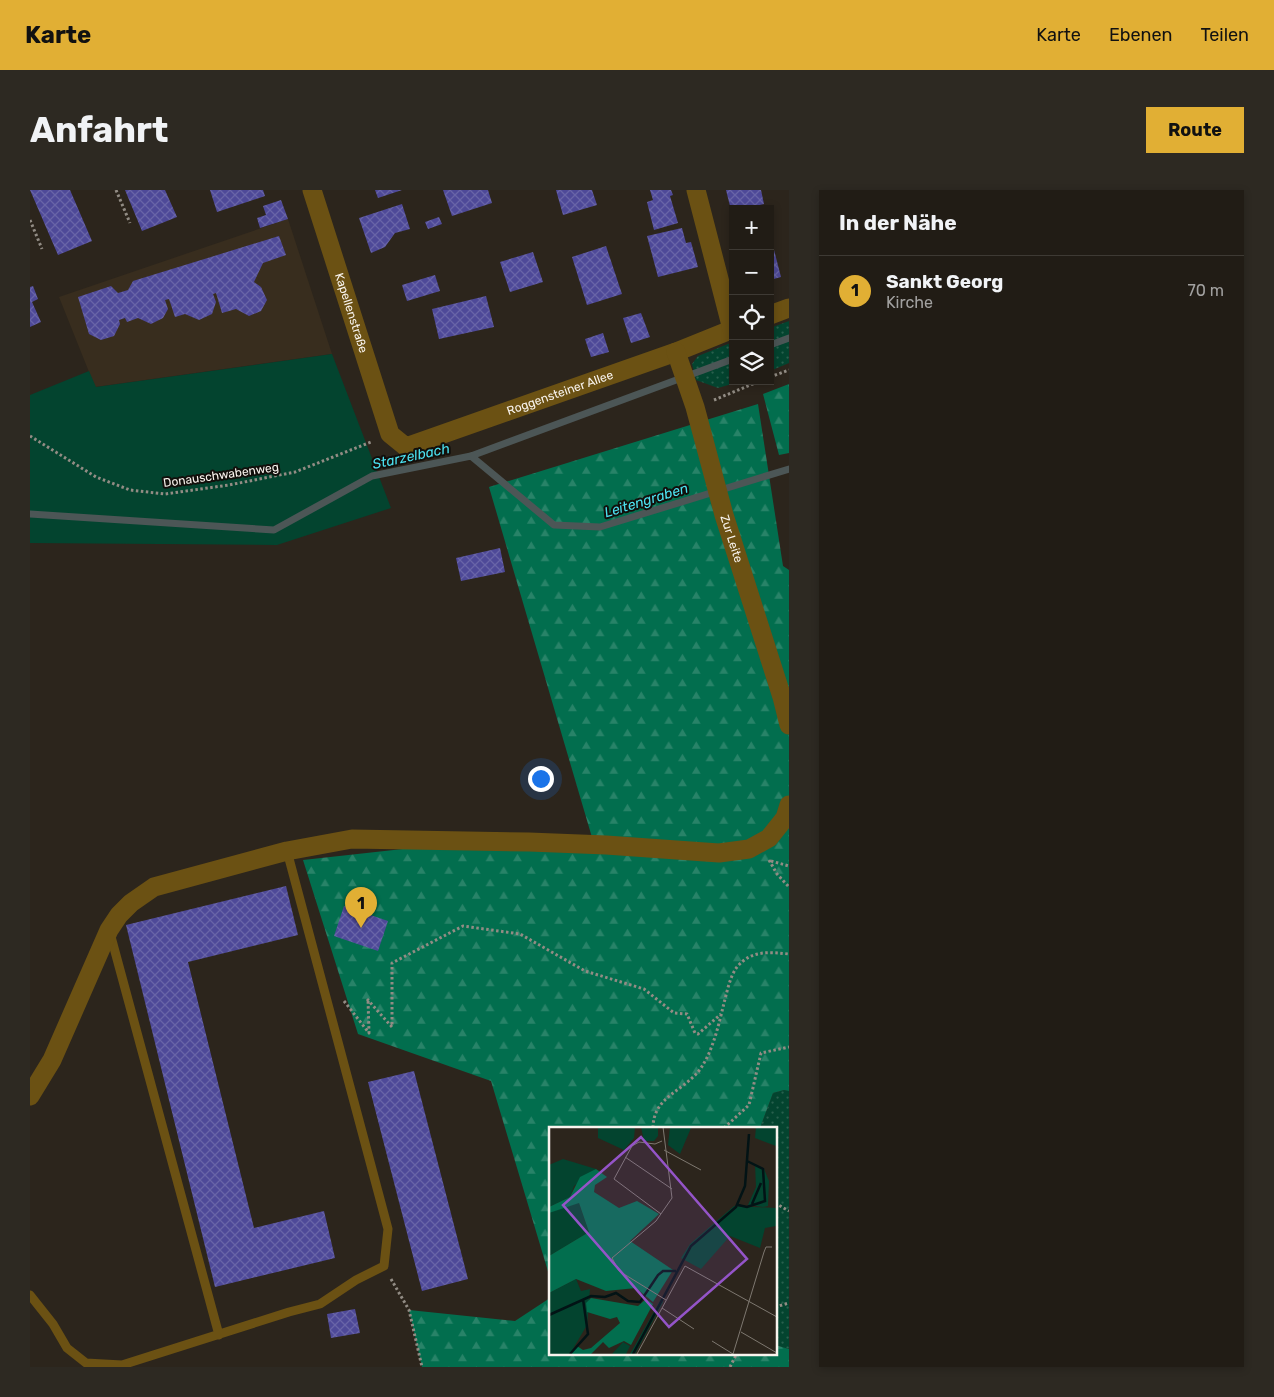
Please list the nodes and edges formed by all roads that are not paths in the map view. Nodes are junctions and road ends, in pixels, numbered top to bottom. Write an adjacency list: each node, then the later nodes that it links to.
1 (312, 190): 8 (street, Kapellenstraße)
2 (696, 190): 5 (street)
3 (789, 308): 4 (street)
4 (774, 314)
5 (729, 317)
6 (729, 331): 7 (street, Roggensteiner Allee)
7 (678, 357): 8 (street, Roggensteiner Allee); 9 (street, Zur Leite)
8 (390, 434)
9 (789, 725)
10 (789, 805): 11 (street)
11 (287, 851): 12 (street); 15 (lane)
12 (109, 930): 13 (street); 15 (lane)
13 (30, 1096)
14 (30, 1295): 15 (lane)
15 (219, 1335)

